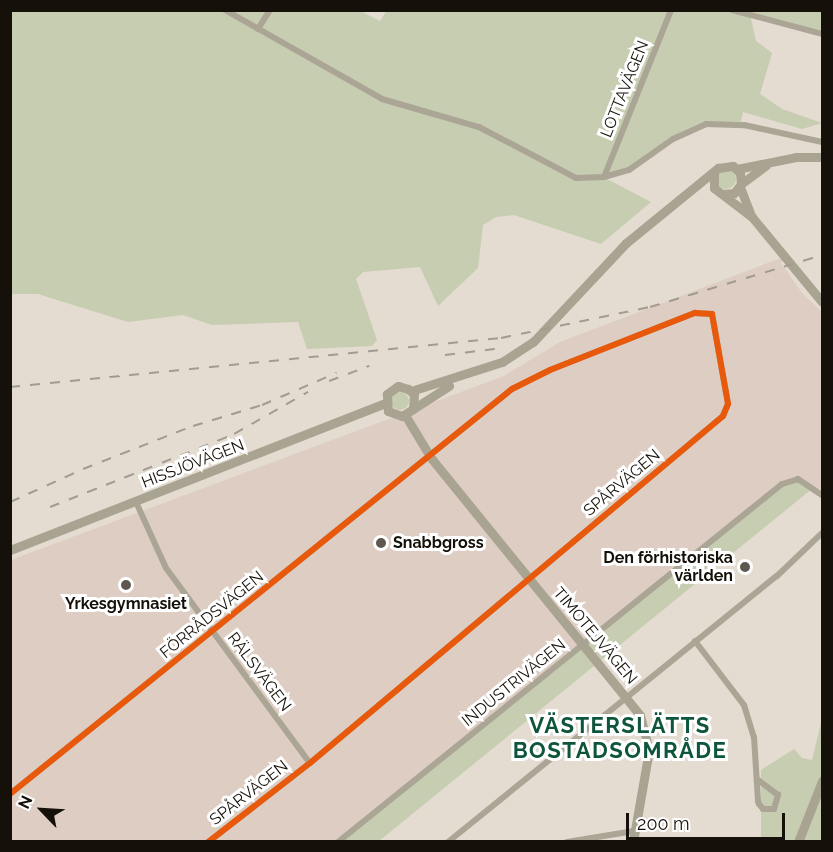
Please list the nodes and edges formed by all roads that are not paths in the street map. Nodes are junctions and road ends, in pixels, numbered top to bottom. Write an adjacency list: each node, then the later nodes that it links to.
1 (225, 10): 5 (street)
2 (270, 10): 5 (street)
3 (671, 10): 12 (street, LOTTAVÄGEN)
4 (732, 10): 6 (street)
5 (258, 29): 12 (street)
6 (822, 34)
7 (822, 142): 12 (street)
8 (822, 157): 9 (main road)
9 (773, 161): 10 (main road); 13 (main road)
10 (736, 169): 11 (main road); 13 (main road)
11 (714, 173): 14 (main road); 17 (main road)
12 (604, 177)
13 (741, 185): 15 (main road); 16 (main road)
14 (714, 188): 15 (main road); 17 (main road)
15 (723, 194): 16 (main road)
16 (752, 217): 18 (main road)
17 (651, 222): 19 (main road)
18 (822, 302)
19 (483, 369): 20 (main road); 22 (main road)
20 (411, 391): 21 (main road, HISSJÖVÄGEN); 22 (main road)
21 (385, 403): 22 (main road); 25 (main road, HISSJÖVÄGEN)
22 (409, 412): 23 (main road, TIMOTEJVÄGEN)
23 (431, 458): 28 (main road, TIMOTEJVÄGEN); 28 (street, SPÅRVÄGEN); 29 (street, FÖRRÅDSVÄGEN)
24 (822, 495): 31 (street, INDUSTRIVÄGEN)
25 (136, 502): 27 (main road, HISSJÖVÄGEN); 29 (street, RÄLSVÄGEN)
26 (822, 532): 30 (street)
27 (10, 550)
28 (529, 579): 31 (main road, TIMOTEJVÄGEN); 33 (street, SPÅRVÄGEN)
29 (212, 632): 33 (street, RÄLSVÄGEN); 36 (street, FÖRRÅDSVÄGEN)
30 (696, 641): 32 (street); 34 (street)
31 (583, 646): 32 (main road, TIMOTEJVÄGEN); 39 (street, INDUSTRIVÄGEN)
32 (627, 697): 37 (main road, TIMOTEJVÄGEN); 40 (street)
33 (310, 763): 38 (street, SPÅRVÄGEN)
34 (757, 779): 34 (street)
35 (822, 781): 43 (main road)
36 (10, 794)
37 (634, 831): 41 (street); 42 (main road, TIMOTEJVÄGEN)
38 (208, 842)
39 (338, 842)
40 (448, 842)
41 (567, 842)
42 (633, 842)
43 (798, 842)

